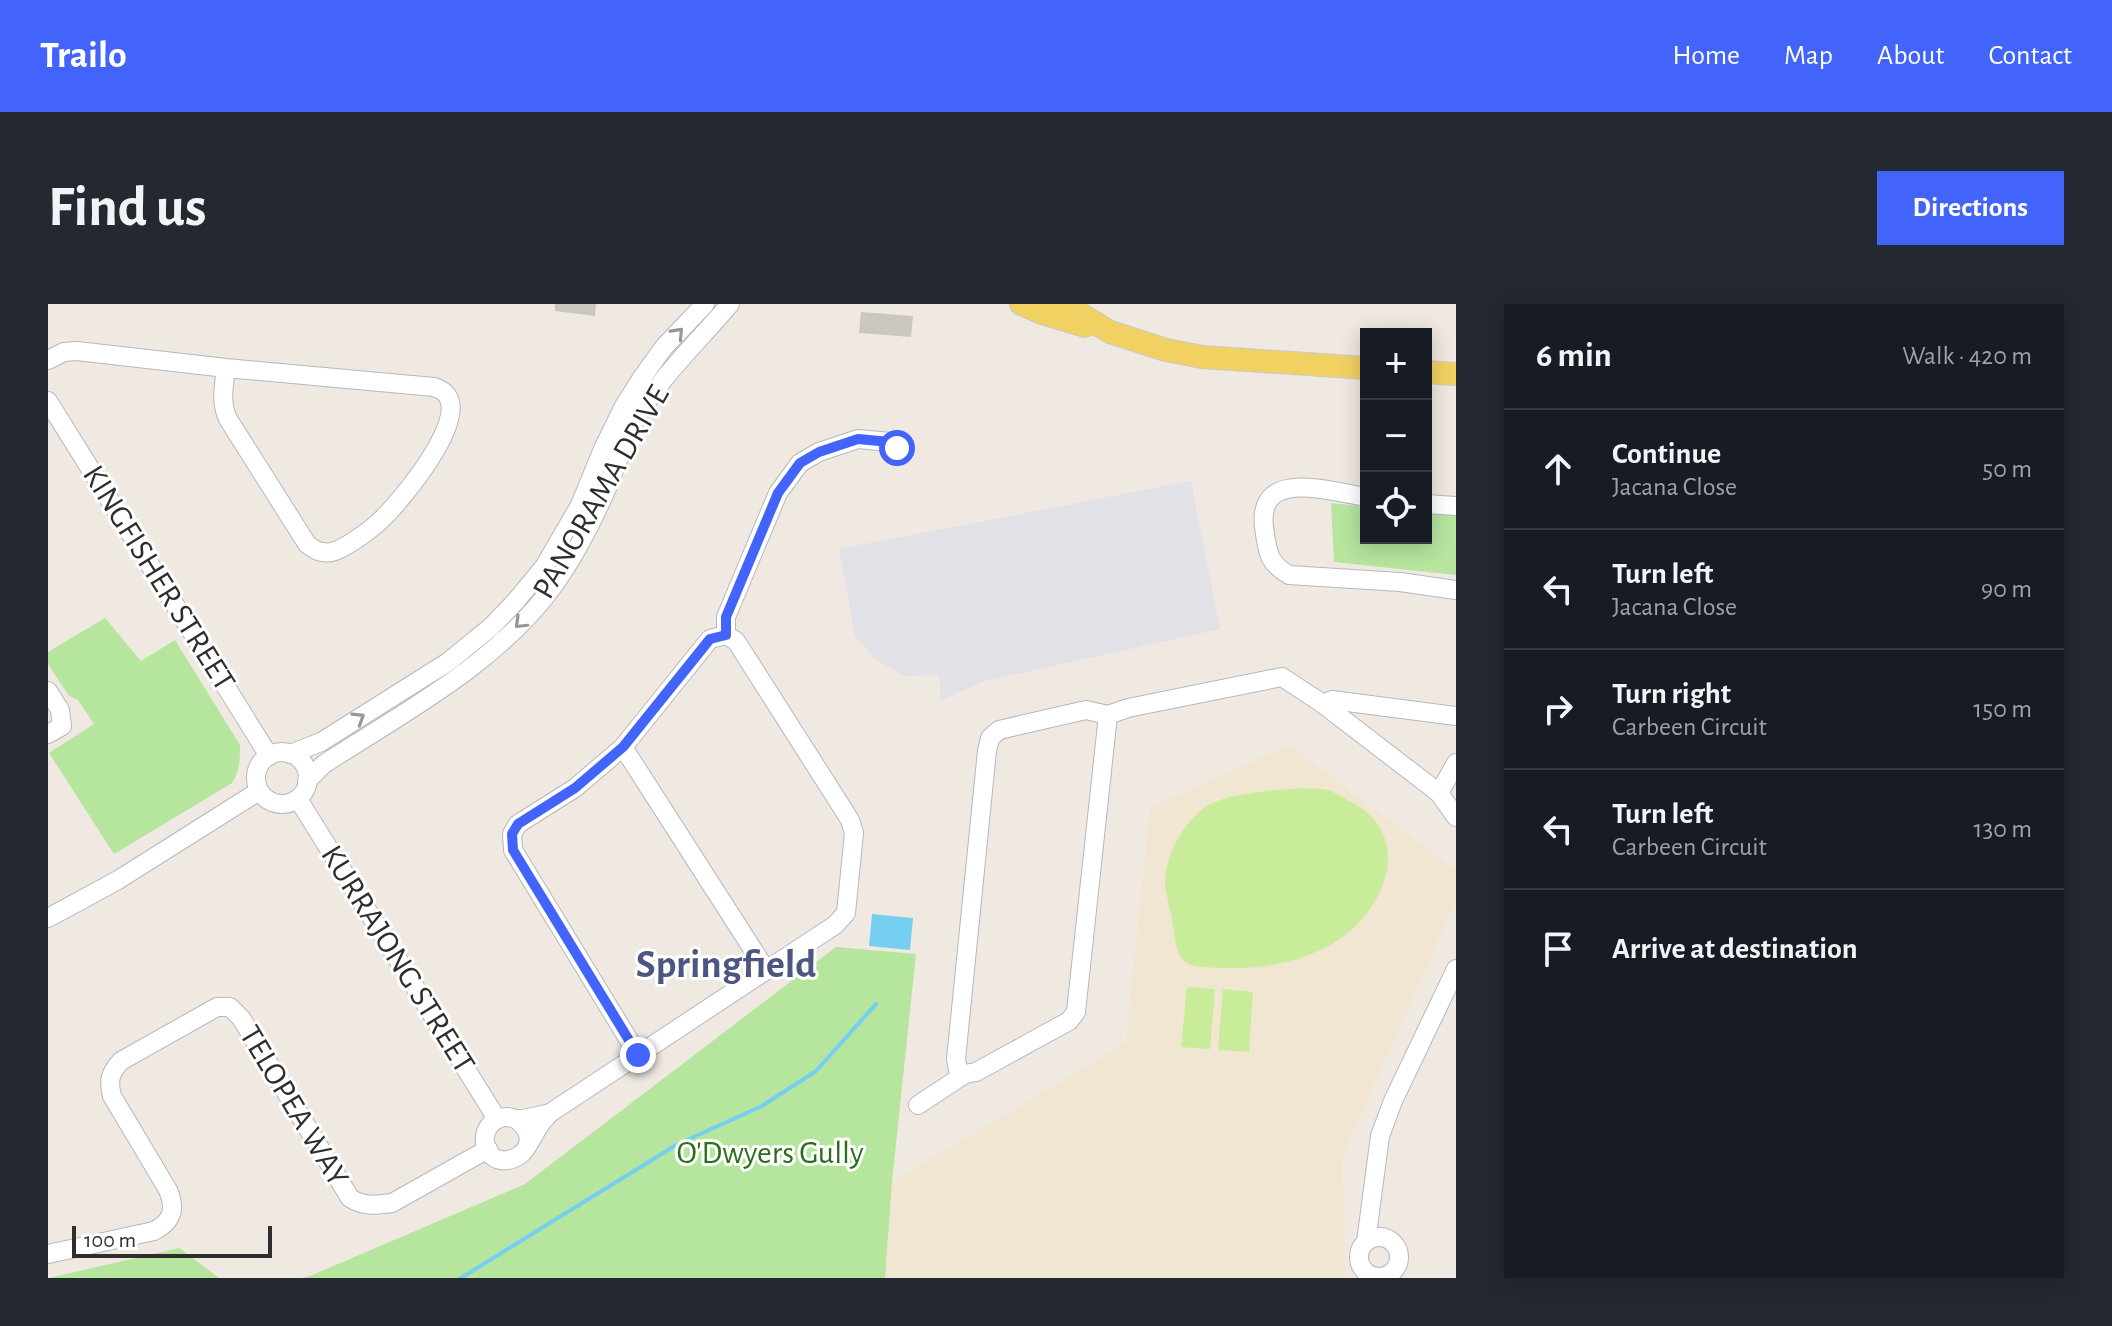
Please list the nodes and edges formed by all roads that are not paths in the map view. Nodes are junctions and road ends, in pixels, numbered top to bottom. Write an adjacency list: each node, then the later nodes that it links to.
1 (705, 304): 24 (street, PANORAMA DRIVE, one-way to 1)
2 (730, 304): 27 (street, PANORAMA DRIVE, one-way to 27)
3 (1021, 304): 5 (main road)
4 (1064, 304): 5 (main road)
5 (1110, 332): 8 (main road)
6 (48, 360): 7 (street)
7 (226, 368): 7 (street)
8 (1360, 368)
9 (1432, 372): 10 (main road)
10 (1456, 374)
11 (48, 401): 25 (street, KINGFISHER STREET)
12 (897, 448): 17 (street)
13 (1360, 496): 16 (street)
14 (1432, 504): 15 (street)
15 (1456, 506)
16 (1456, 590)
17 (726, 635): 23 (street); 34 (street)
18 (48, 691): 22 (street)
19 (1323, 704): 20 (street); 21 (street); 29 (street)
20 (1108, 715): 36 (street); 36 (street)
21 (1456, 716)
22 (48, 734)
23 (623, 747): 34 (street); 35 (street)
24 (290, 754): 25 (street); 27 (street)
25 (269, 756): 28 (street)
26 (1456, 763): 29 (street)
27 (307, 781): 30 (street)
28 (259, 791): 30 (street); 32 (street)
29 (1439, 793): 31 (street)
30 (298, 799): 39 (street, KURRAJONG STREET)
31 (1456, 817)
32 (48, 918)
33 (1456, 969): 43 (street)
34 (766, 970): 35 (street)
35 (638, 1055): 38 (street)
36 (965, 1074): 37 (street)
37 (918, 1105)
38 (550, 1113): 40 (street); 41 (street)
39 (497, 1119): 40 (street); 42 (street)
40 (517, 1120): 41 (street)
41 (528, 1145): 42 (street)
42 (488, 1149): 46 (street, TELOPEA WAY)
43 (1372, 1197): 44 (street); 45 (street)
44 (1388, 1240): 45 (street); 45 (street)
45 (1366, 1242)
46 (48, 1254)

